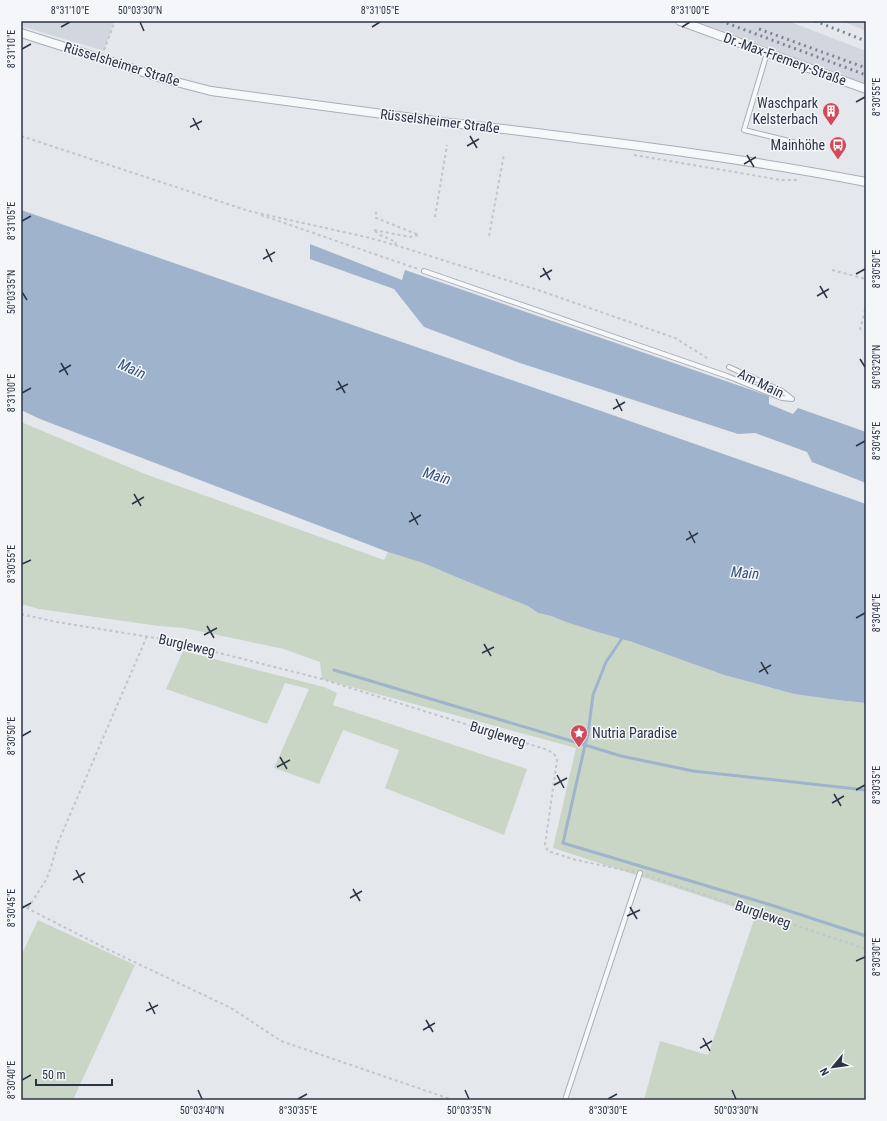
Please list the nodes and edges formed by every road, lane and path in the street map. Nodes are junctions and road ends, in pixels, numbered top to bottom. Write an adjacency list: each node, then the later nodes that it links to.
1 (115, 21): 5 (path)
2 (680, 21): 4 (street, Dr.-Max-Fremery-Straße)
3 (21, 33): 5 (street, Rüsselsheimer Straße)
4 (767, 52): 6 (street, Dr.-Max-Fremery-Straße); 8 (lane)
5 (101, 58): 11 (street, Rüsselsheimer Straße)
6 (866, 89)
7 (21, 136): 12 (path)
8 (793, 142)
9 (447, 145): 14 (path)
10 (504, 154): 15 (path)
11 (866, 182)
12 (249, 211): 16 (path); 18 (path)
13 (376, 212): 16 (path)
14 (435, 218)
15 (489, 236)
16 (395, 243): 22 (path)
17 (832, 270): 19 (path)
18 (424, 271): 23 (lane, Am Main)
19 (866, 279)
20 (866, 306): 21 (path)
21 (860, 330)
22 (707, 358)
23 (729, 367)
24 (21, 614): 25 (path, Burgleweg)
25 (147, 636): 26 (path, Burgleweg); 28 (path)
26 (640, 873): 29 (path, Burgleweg); 31 (lane)
27 (21, 905): 28 (path)
28 (28, 908): 30 (path)
29 (866, 949)
30 (453, 1100)
31 (565, 1100)

